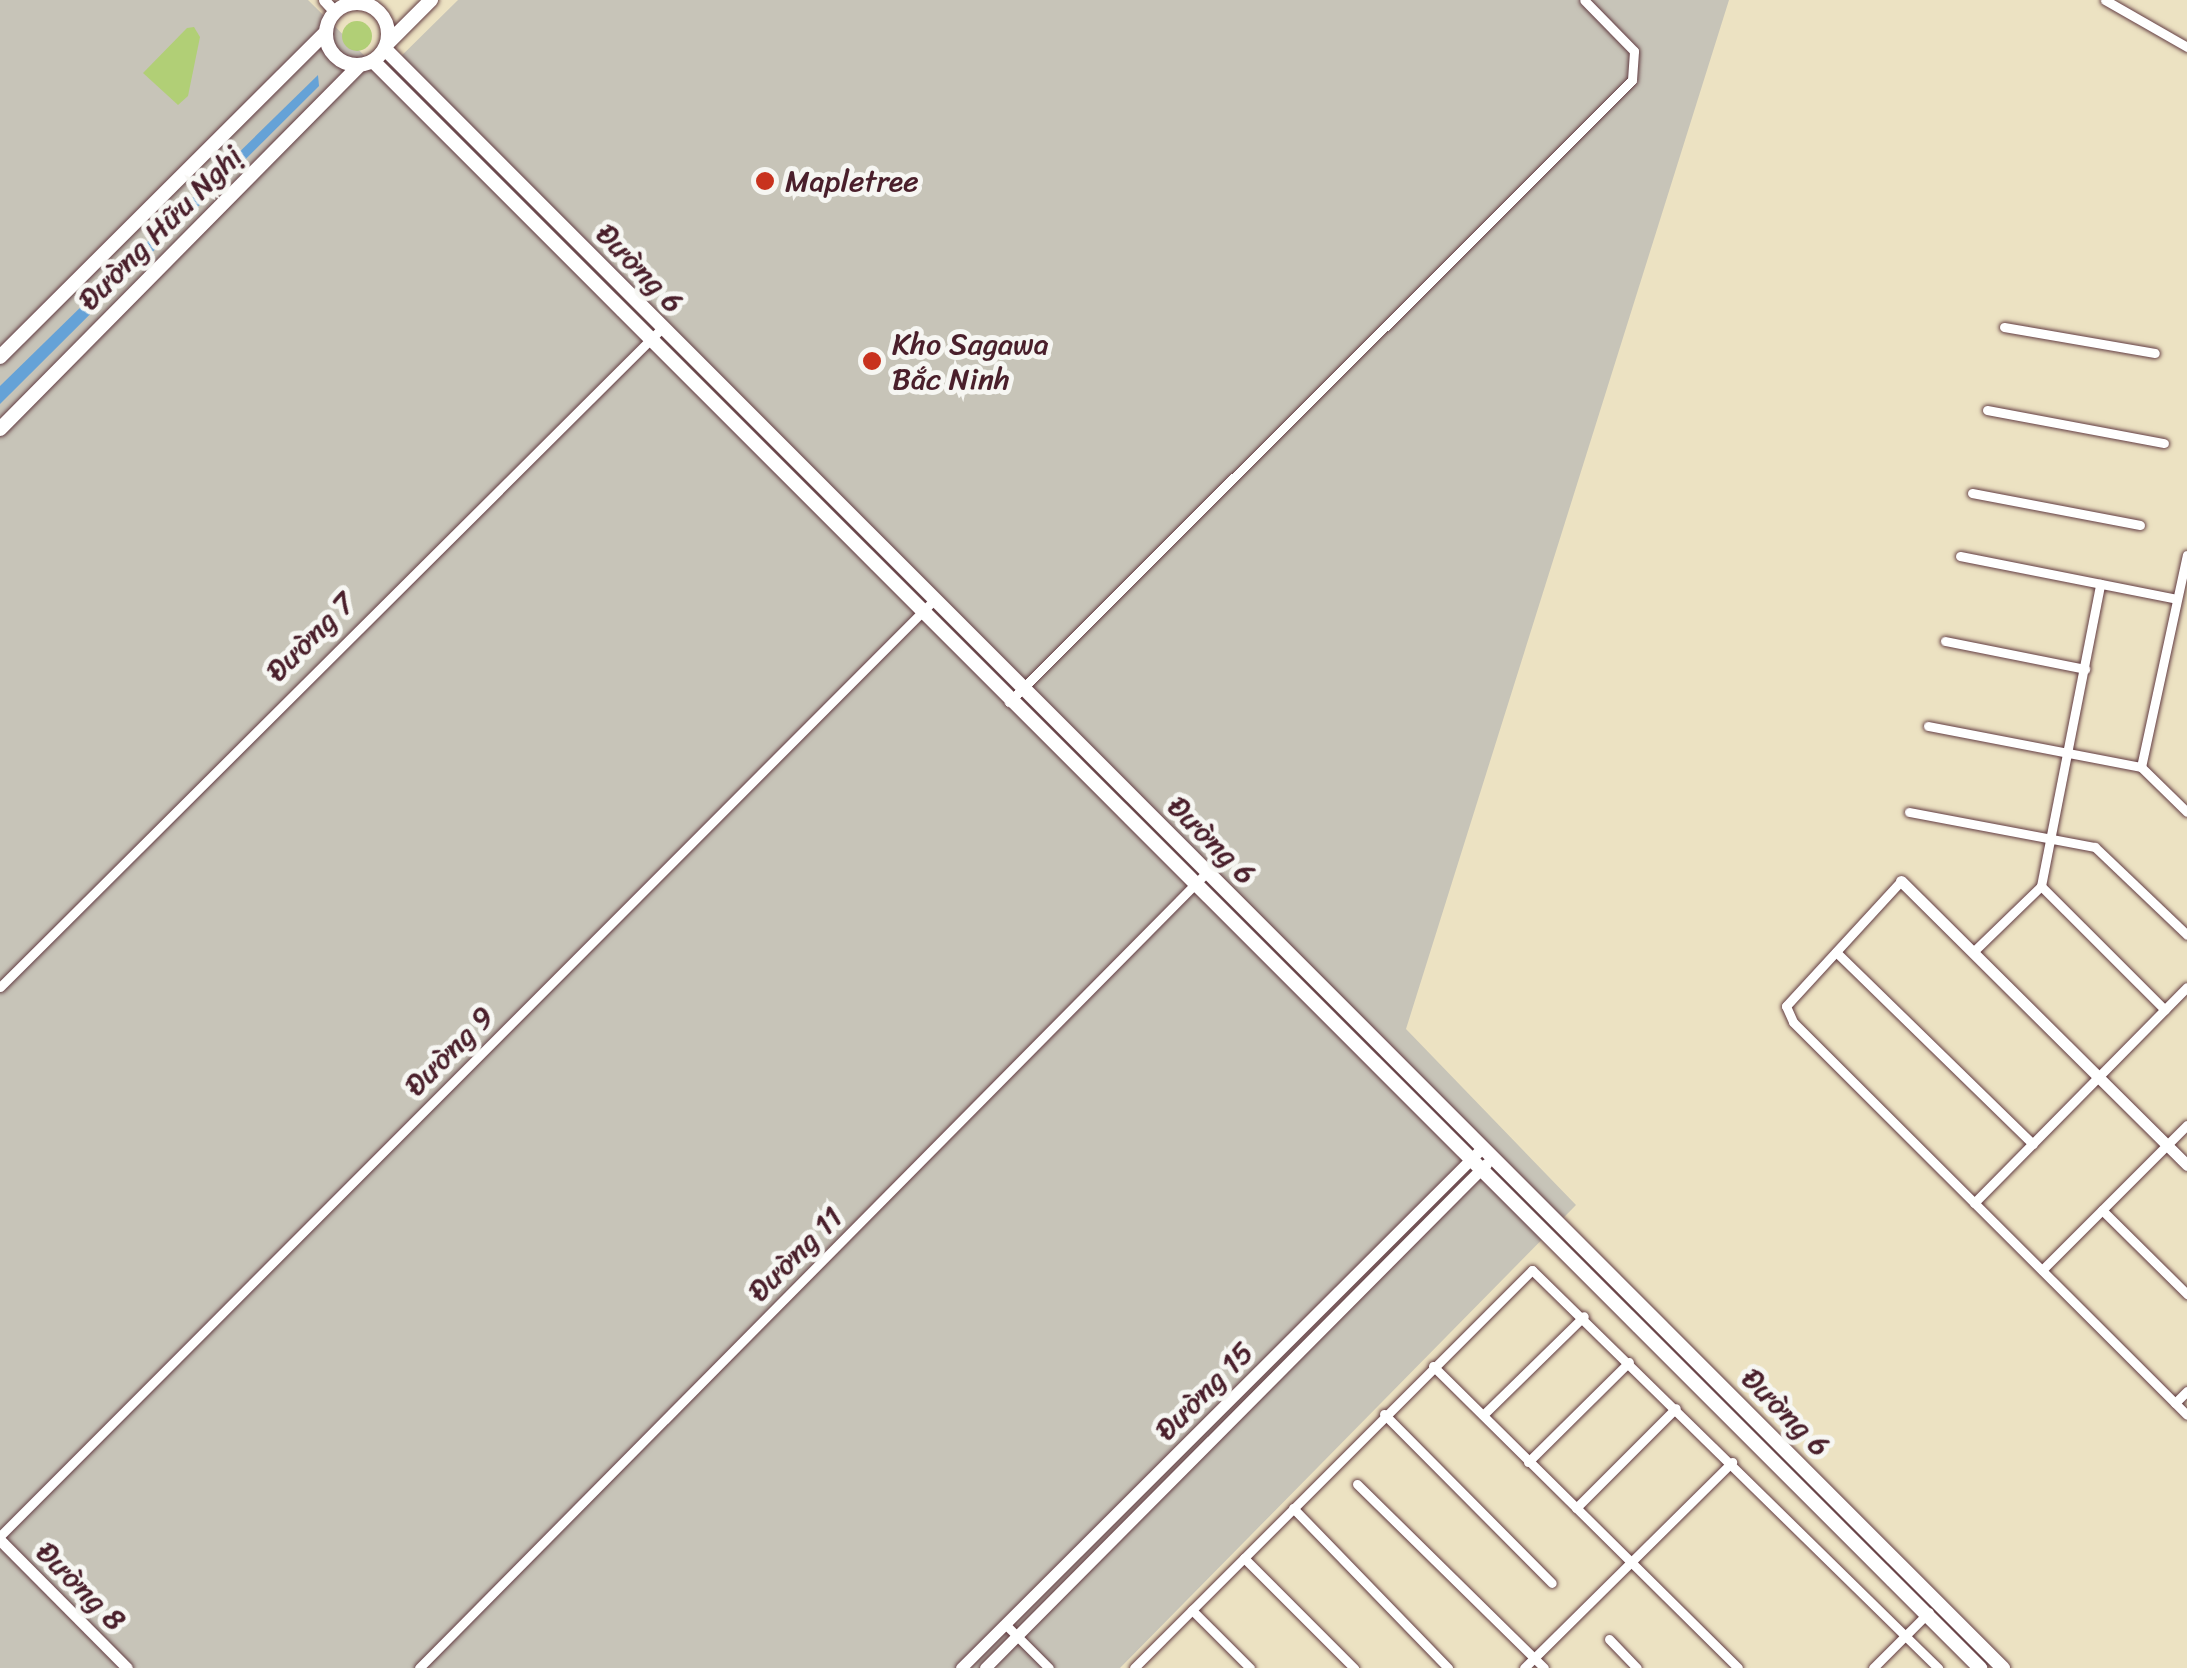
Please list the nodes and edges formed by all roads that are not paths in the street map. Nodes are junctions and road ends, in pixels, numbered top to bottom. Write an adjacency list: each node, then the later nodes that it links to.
1 (324, 0): 6 (street)
2 (431, 0): 8 (main road)
3 (1584, 0): 29 (street)
4 (2105, 0): 9 (street)
5 (352, 2): 6 (main road); 8 (main road)
6 (335, 12): 7 (main road)
7 (326, 32): 10 (main road); 15 (main road, Đường Hữu Nghị)
8 (386, 46): 10 (main road); 12 (main road, Đường 6)
9 (2187, 47)
10 (366, 63): 13 (main road, Đường 6); 17 (main road, Đường Hữu Nghị)
11 (2004, 327): 14 (street)
12 (662, 329): 13 (street, Đường 7); 25 (main road, Đường 6)
13 (650, 341): 26 (main road, Đường 6); 43 (street, Đường 7)
14 (2155, 353)
15 (0, 357)
16 (1988, 410): 18 (street)
17 (0, 429)
18 (2164, 443)
19 (1972, 493): 20 (street)
20 (2140, 526)
21 (2187, 555): 24 (street)
22 (1960, 556): 23 (street)
23 (2100, 584): 24 (street); 28 (street)
24 (2173, 598): 33 (street)
25 (933, 601): 26 (street, Đường 9); 29 (main road, Đường 6)
26 (920, 614): 30 (main road, Đường 6); 71 (street, Đường 9)
27 (1945, 641): 28 (street)
28 (2084, 669): 32 (street)
29 (1021, 689): 30 (street); 37 (main road, Đường 6)
30 (1009, 702): 37 (main road, Đường 6)
31 (1928, 726): 32 (street)
32 (2068, 754): 33 (street); 36 (street)
33 (2141, 767): 35 (street)
34 (1909, 812): 36 (street)
35 (2187, 812)
36 (2051, 839): 39 (street); 40 (street)
37 (1201, 879): 50 (main road, Đường 6); 83 (street, Đường 11)
38 (1901, 881): 41 (street); 42 (street)
39 (2041, 886): 42 (street); 45 (street)
40 (2187, 934)
41 (1836, 952): 48 (street); 52 (street)
42 (1973, 952): 46 (street)
43 (0, 987)
44 (2187, 987): 45 (street)
45 (2165, 1010): 46 (street)
46 (2100, 1078): 48 (street); 49 (street)
47 (2187, 1125): 49 (street)
48 (2033, 1144): 52 (street)
49 (2167, 1146): 51 (street); 53 (street)
50 (1481, 1160): 57 (street, Đường 15); 75 (main road, Đường 6)
51 (2187, 1165)
52 (1974, 1202): 54 (street)
53 (2102, 1210): 54 (street); 55 (street)
54 (2042, 1270): 61 (street)
55 (2187, 1294)
56 (1584, 1316): 58 (street); 59 (street); 64 (street)
57 (1318, 1322): 77 (street, Đường 15); 79 (street, Đường 15)
58 (1629, 1362): 62 (street); 66 (street)
59 (1433, 1366): 63 (street); 64 (street)
60 (2187, 1390): 61 (street)
61 (2175, 1403): 65 (street)
62 (1676, 1408): 67 (street); 70 (street)
63 (1384, 1414): 69 (street); 74 (street)
64 (1483, 1416): 66 (street)
65 (2187, 1416)
66 (1528, 1462): 70 (street)
67 (1732, 1462): 73 (street); 78 (street)
68 (1357, 1484): 81 (street)
69 (1293, 1508): 72 (street); 90 (street)
70 (1576, 1508): 73 (street)
71 (0, 1538): 82 (street, Đường 8)
72 (1244, 1558): 76 (street); 89 (street)
73 (1631, 1562): 81 (street); 94 (street)
74 (1552, 1583)
75 (1932, 1609): 78 (street); 97 (main road, Đường 6); 98 (main road, Đường 6)
76 (1192, 1610): 87 (street); 88 (street)
77 (1005, 1624): 79 (street); 84 (street, Đường 15)
78 (1907, 1635): 95 (street); 96 (street)
79 (1017, 1636): 85 (street, Đường 15); 86 (street)
80 (1609, 1639): 93 (street)
81 (1534, 1658): 91 (street); 92 (street)
82 (127, 1668)
83 (418, 1668)
84 (962, 1668)
85 (985, 1668)
86 (1049, 1668)
87 (1134, 1668)
88 (1250, 1668)
89 (1354, 1668)
90 (1448, 1668)
91 (1524, 1668)
92 (1544, 1668)
93 (1637, 1668)
94 (1738, 1668)
95 (1873, 1668)
96 (1938, 1668)
97 (1980, 1668)
98 (2003, 1668)

